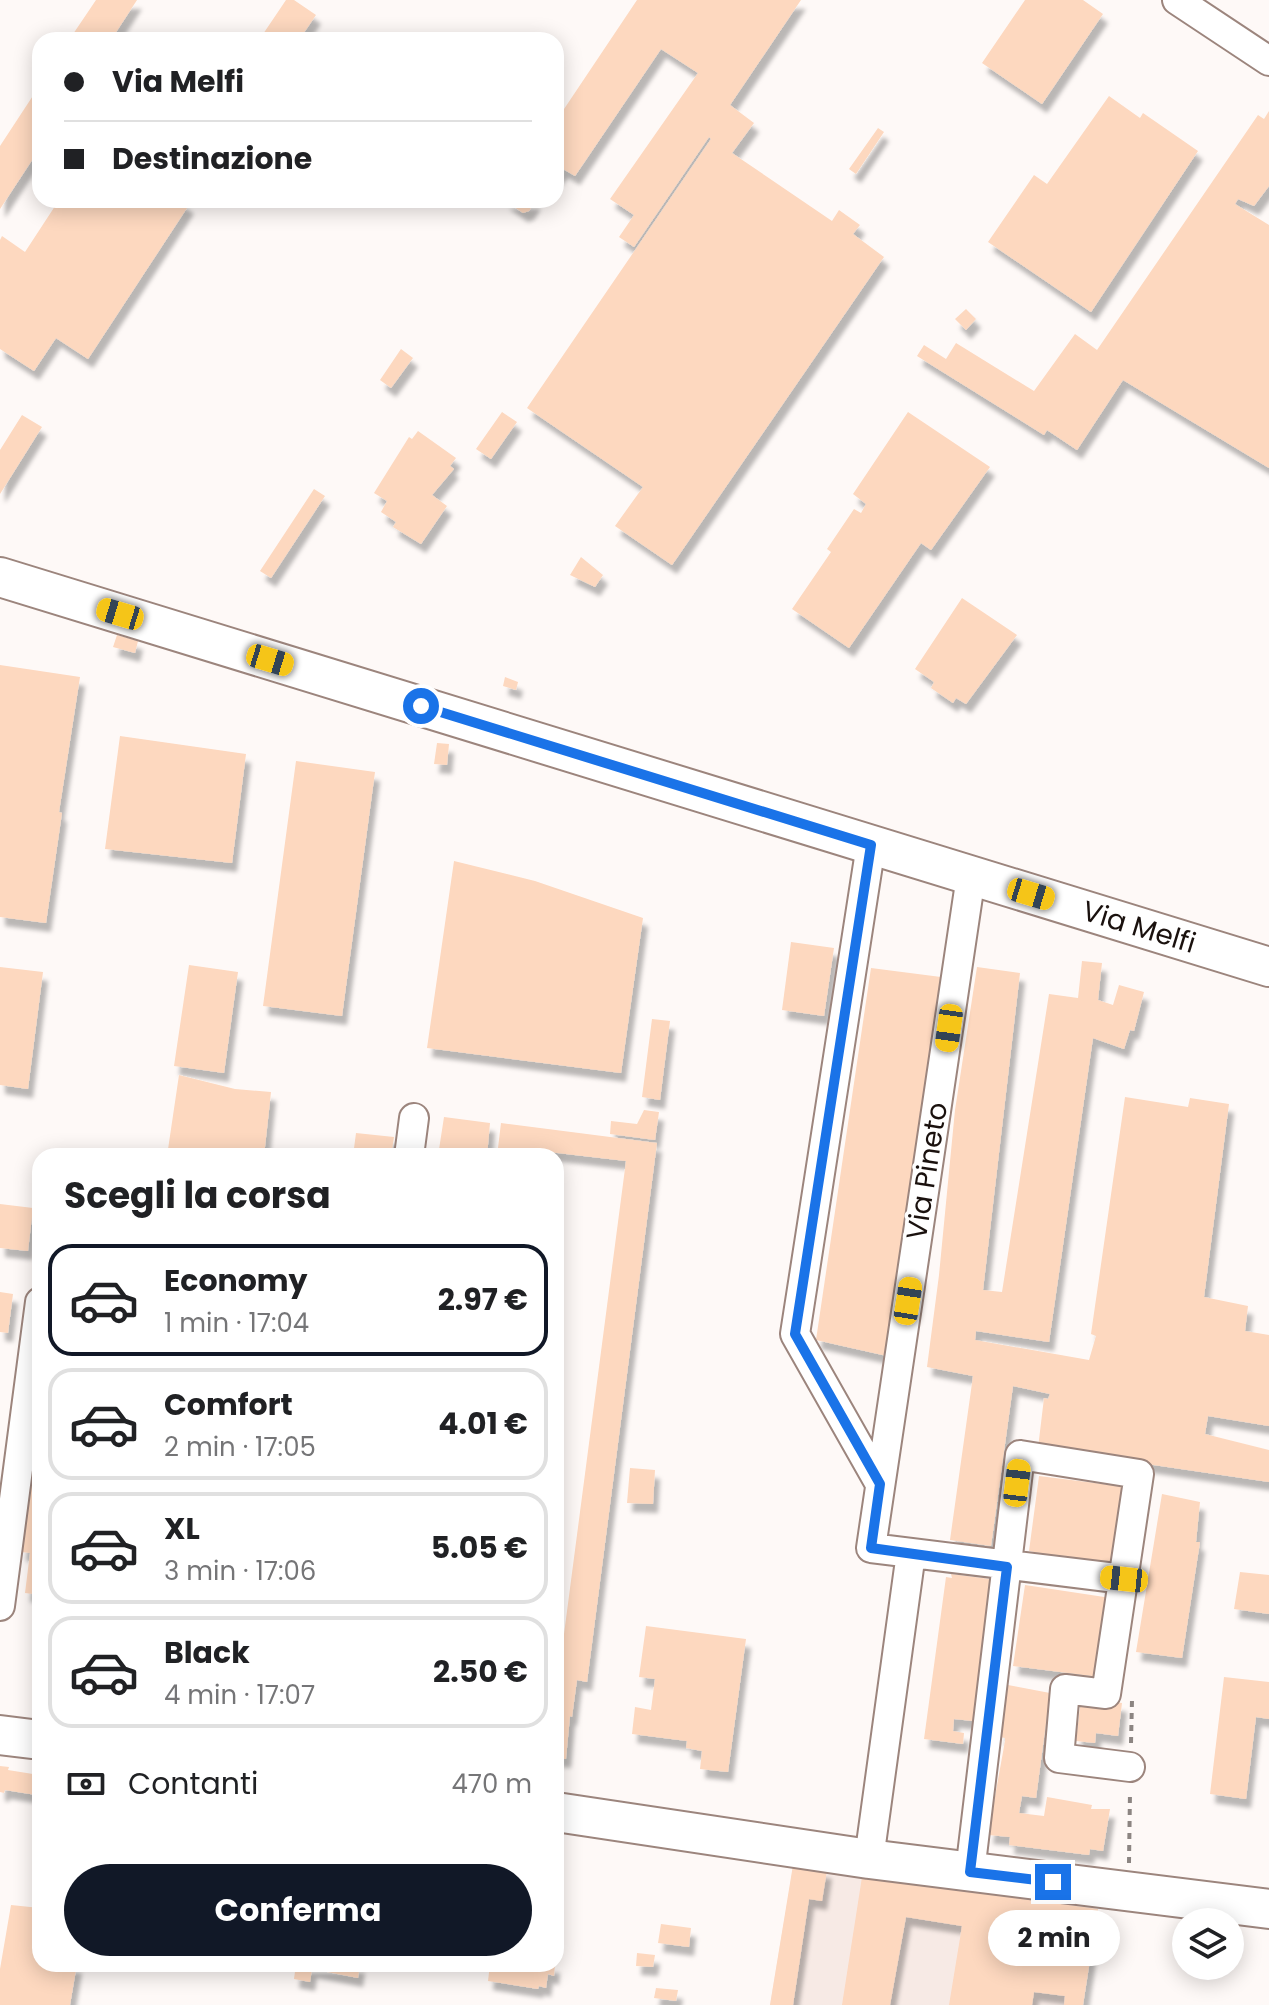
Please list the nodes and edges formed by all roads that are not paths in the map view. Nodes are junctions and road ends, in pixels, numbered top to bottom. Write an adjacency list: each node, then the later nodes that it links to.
1 (1177, 0): 2 (street)
2 (1269, 61)
3 (0, 577): 4 (main road, Via Melfi)
4 (871, 845): 5 (main road, Via Melfi); 10 (street)
5 (971, 876): 6 (main road, Via Melfi); 10 (street, Via Pineto)
6 (1269, 967)
7 (414, 1118): 8 (street)
8 (410, 1148)
9 (32, 1363): 14 (street)
10 (880, 1484): 11 (street, Via Pineto)
11 (911, 1553): 12 (street); 19 (street)
12 (1007, 1567): 13 (street); 13 (street); 20 (street)
13 (1124, 1579): 17 (street)
14 (0, 1606)
15 (0, 1735): 16 (main road)
16 (32, 1739)
17 (1130, 1767)
18 (564, 1813): 19 (main road)
19 (869, 1859): 20 (main road)
20 (970, 1872): 21 (main road)
21 (1269, 1909)

